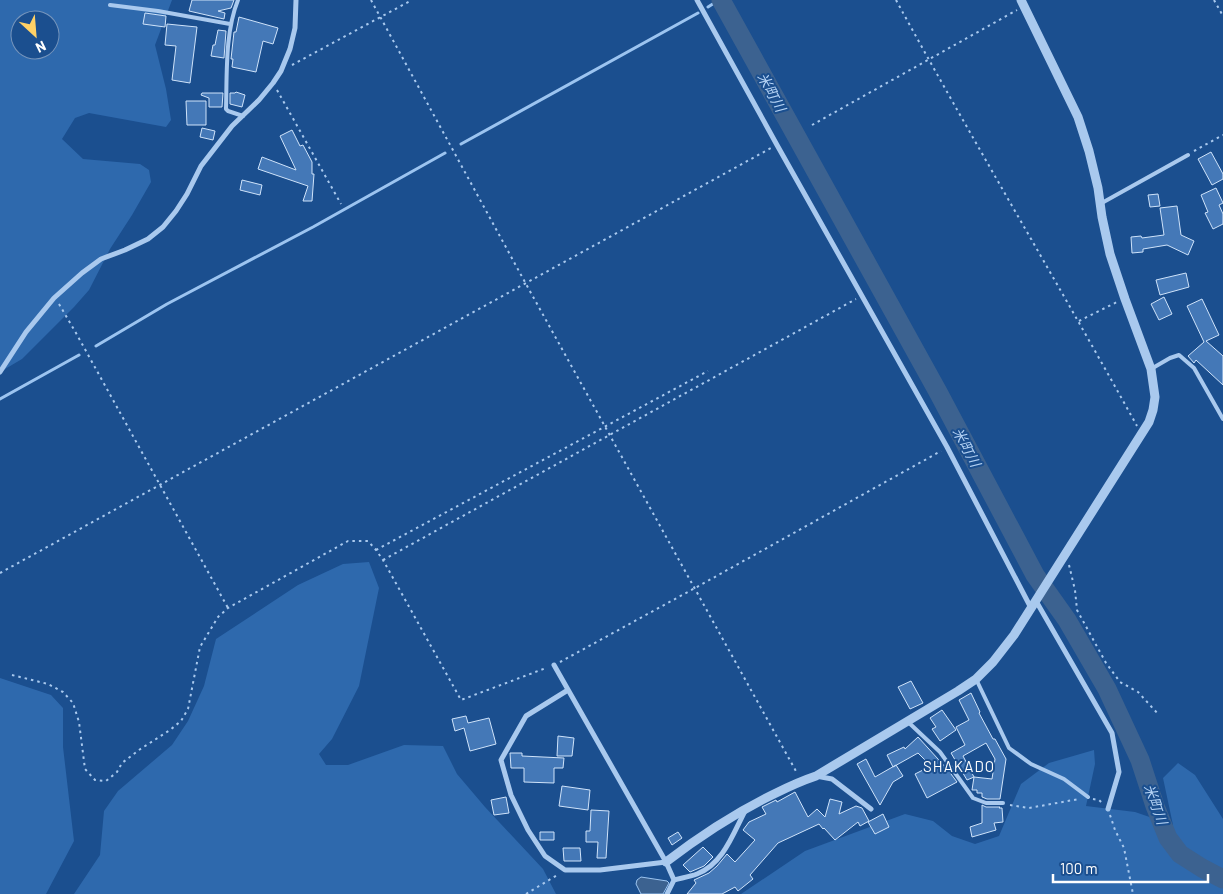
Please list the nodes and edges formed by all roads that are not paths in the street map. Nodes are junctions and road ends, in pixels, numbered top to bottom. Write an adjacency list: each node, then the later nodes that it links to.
1 (238, 0): 6 (lane)
2 (296, 0): 7 (street)
3 (697, 0): 13 (street)
4 (1022, 3): 9 (street)
5 (110, 5): 6 (lane)
6 (230, 24): 7 (lane)
7 (243, 116): 11 (street)
8 (1188, 155): 9 (lane)
9 (1100, 204): 10 (street)
10 (1151, 369): 12 (lane); 13 (street)
11 (0, 372)
12 (1223, 419)
13 (1035, 602): 15 (street); 22 (street)
14 (554, 665): 16 (street)
15 (976, 679): 17 (street); 19 (lane)
16 (568, 690): 24 (street); 24 (street)
17 (907, 721): 18 (street); 20 (lane)
18 (816, 776): 21 (street); 23 (street)
19 (1088, 797)
20 (1003, 803)
21 (746, 808): 24 (street); 25 (street)
22 (1108, 808)
23 (872, 809)
24 (666, 862): 25 (street)
25 (674, 880): 26 (street)
26 (668, 894)

